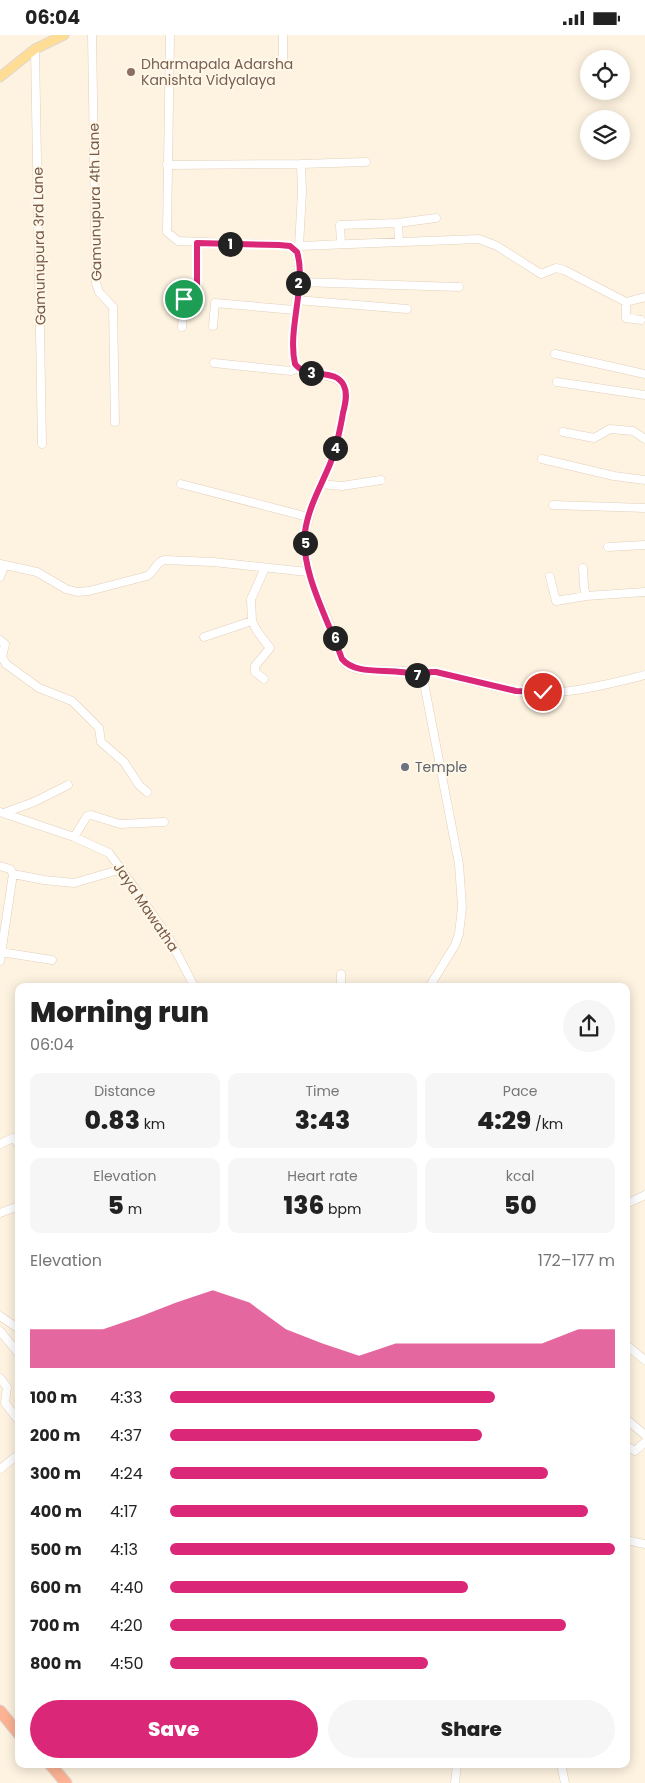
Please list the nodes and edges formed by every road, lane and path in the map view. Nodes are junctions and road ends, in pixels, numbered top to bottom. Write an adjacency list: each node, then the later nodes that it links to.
1 (64, 35): 5 (main road)
2 (92, 35): 33 (street, Gamunupura 4th Lane)
3 (170, 35): 10 (street)
4 (283, 35): 6 (street)
5 (35, 49): 7 (main road); 36 (street, Gamunupura 3rd Lane)
6 (283, 64)
7 (0, 77)
8 (366, 162): 9 (street)
9 (301, 164): 10 (street); 16 (street)
10 (167, 165): 14 (street)
11 (436, 218): 12 (street)
12 (398, 223): 13 (street); 15 (street)
13 (399, 242): 15 (street); 21 (street)
14 (197, 243): 16 (street); 26 (street)
15 (341, 244): 16 (street)
16 (297, 248): 17 (street)
17 (299, 281): 18 (street); 20 (street)
18 (459, 287)
19 (645, 297): 21 (street)
20 (296, 300): 22 (street); 23 (street)
21 (626, 302): 24 (street)
22 (407, 309)
23 (295, 310): 25 (street); 29 (street)
24 (641, 320)
25 (213, 326)
26 (182, 327)
27 (556, 354): 30 (street)
28 (214, 363): 29 (street)
29 (298, 368): 41 (street)
30 (645, 375)
31 (557, 381): 32 (street)
32 (645, 395)
33 (115, 422)
34 (564, 432): 35 (street)
35 (645, 439)
36 (42, 444)
37 (542, 459): 39 (street)
38 (381, 480): 41 (street)
39 (645, 480)
40 (181, 484): 44 (street)
41 (321, 485): 44 (street)
42 (553, 505): 43 (street)
43 (645, 508)
44 (308, 517): 50 (street)
45 (645, 545): 46 (street)
46 (608, 547)
47 (3, 565): 48 (street); 51 (street)
48 (265, 568): 50 (street); 55 (street)
49 (583, 568): 54 (street)
50 (308, 572): 59 (street)
51 (0, 577)
52 (550, 577): 54 (street)
53 (645, 592): 54 (street)
54 (586, 596)
55 (252, 621): 56 (street); 60 (street)
56 (204, 637)
57 (0, 640): 62 (street)
58 (645, 675): 59 (street)
59 (422, 678): 75 (street)
60 (264, 679)
61 (68, 785): 63 (street)
62 (147, 792)
63 (2, 813): 65 (street, Jaya Mawatha)
64 (164, 822): 65 (street)
65 (74, 837): 67 (street, Jaya Mawatha)
66 (0, 866): 68 (street)
67 (122, 869): 68 (street); 73 (street, Jaya Mawatha)
68 (13, 874): 69 (street)
69 (1, 952): 70 (street); 71 (street)
70 (52, 960)
71 (0, 961)
72 (341, 974): 74 (street)
73 (192, 983)
74 (341, 983)
75 (432, 983)
76 (15, 1140): 77 (street)
77 (0, 1145)
78 (645, 1195): 79 (street)
79 (630, 1202)
80 (15, 1207): 81 (street)
81 (0, 1213)
82 (0, 1316): 83 (street)
83 (15, 1326)
84 (0, 1331): 86 (street)
85 (630, 1348): 87 (street)
86 (15, 1349)
87 (645, 1359)
88 (0, 1378): 89 (street)
89 (15, 1416)
90 (630, 1422): 91 (street)
91 (645, 1435)
92 (645, 1442): 93 (street)
93 (630, 1448)
94 (15, 1457): 95 (street)
95 (0, 1468)
96 (630, 1541): 97 (street)
97 (645, 1544)
98 (0, 1702): 100 (highway)
99 (0, 1711): 101 (highway)
100 (15, 1720)
101 (15, 1729)
102 (46, 1768): 107 (highway)
103 (53, 1768): 108 (highway)
104 (60, 1768): 109 (street)
105 (456, 1768): 110 (street)
106 (562, 1768): 111 (street)
107 (58, 1783)
108 (66, 1783)
109 (71, 1783)
110 (454, 1783)
111 (565, 1783)

